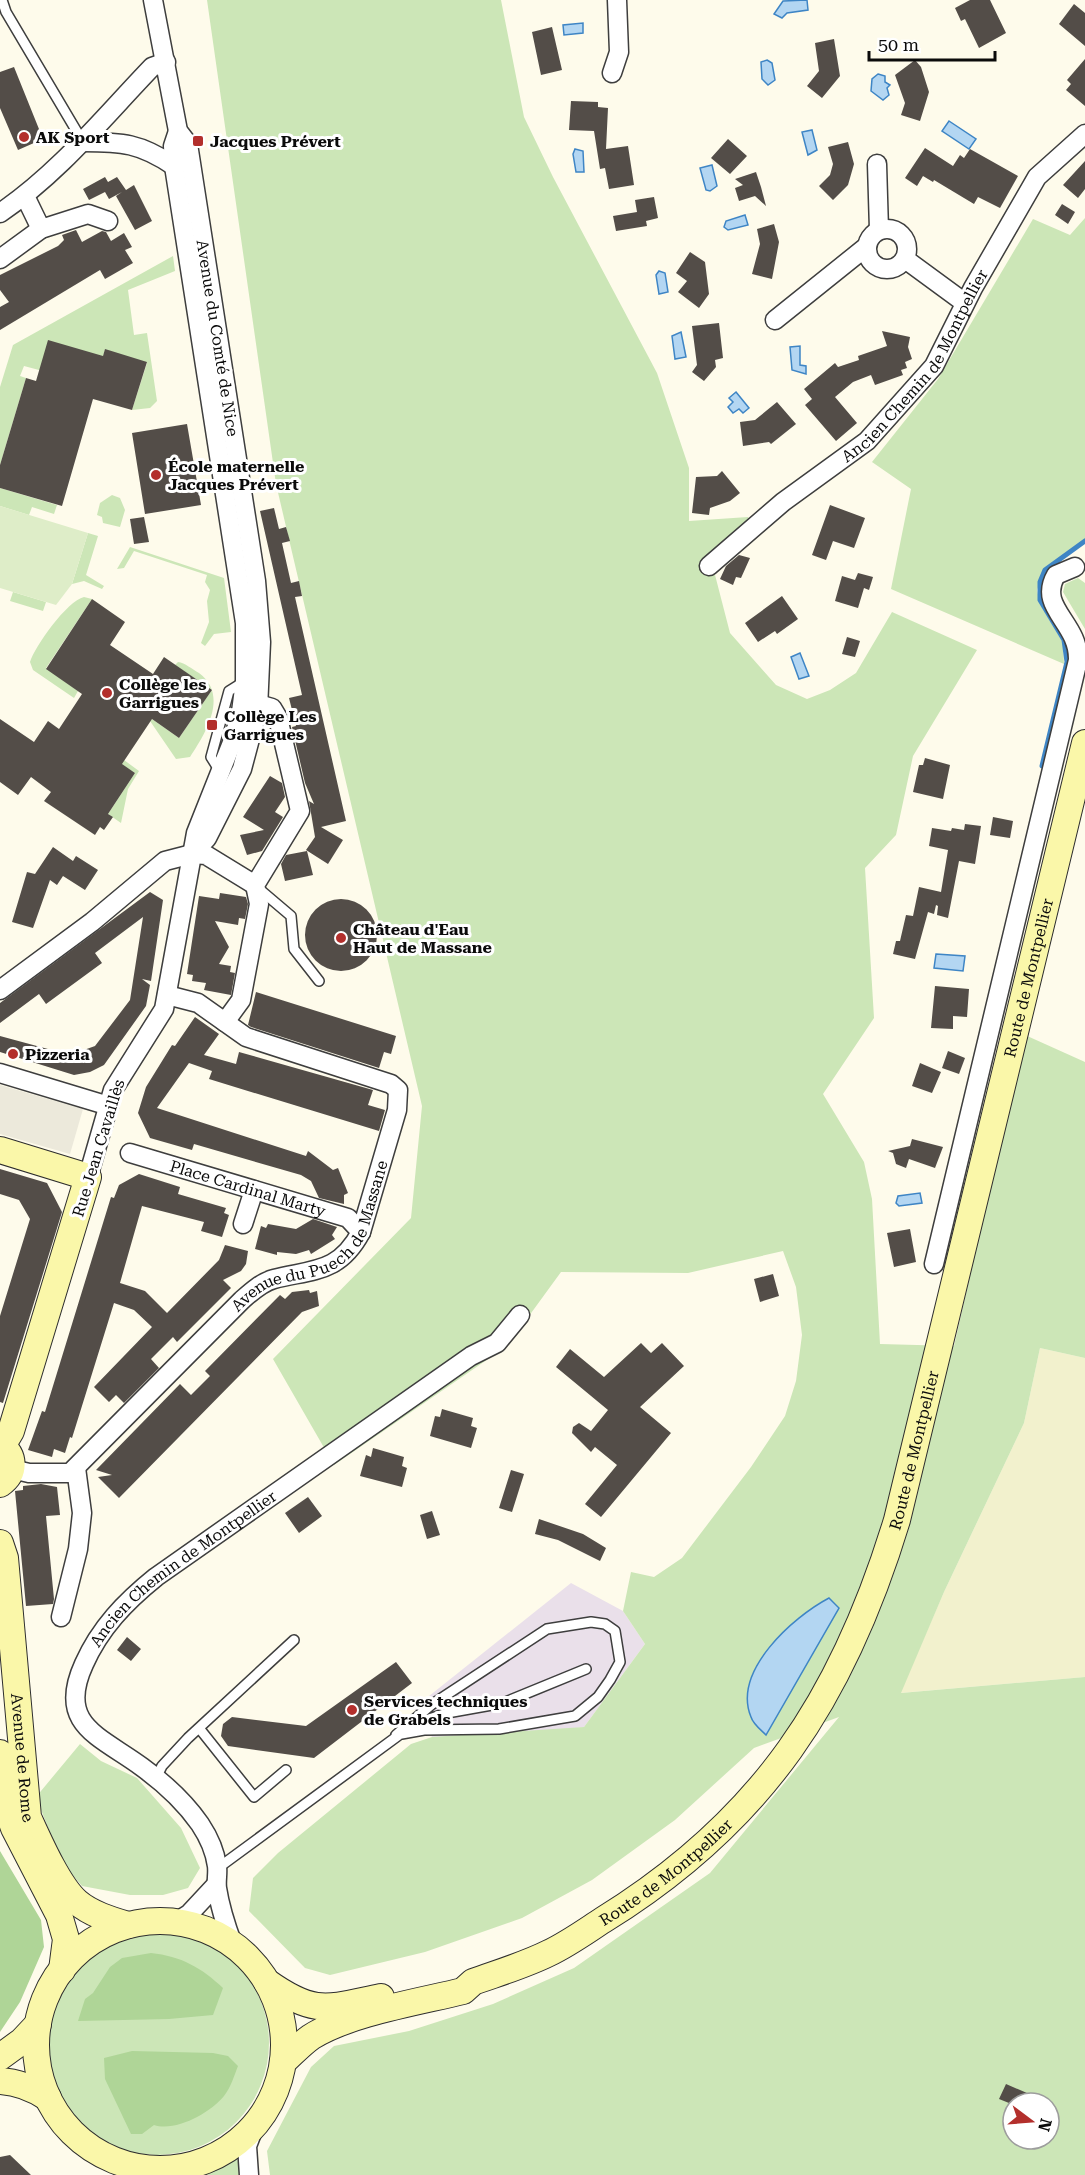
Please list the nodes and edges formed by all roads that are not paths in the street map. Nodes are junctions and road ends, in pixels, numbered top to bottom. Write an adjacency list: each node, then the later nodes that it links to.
1 (2, 0): 8 (lane)
2 (153, 0): 4 (street, Avenue du Comté de Nice)
3 (616, 0): 5 (street)
4 (166, 62): 6 (street, Avenue du Comté de Nice); 8 (street)
5 (612, 73)
6 (178, 131): 10 (street, Avenue du Comté de Nice); 23 (street, Avenue du Comté de Nice)
7 (1085, 134): 19 (street, Ancien Chemin de Montpellier)
8 (82, 142): 10 (street); 11 (street)
9 (877, 164): 15 (street)
10 (174, 166): 25 (street, Avenue du Comté de Nice)
11 (25, 196): 12 (street); 14 (street)
12 (0, 213)
13 (108, 221): 14 (street)
14 (41, 230): 17 (street)
15 (879, 230): 16 (street); 18 (street)
16 (866, 247): 18 (street); 20 (street)
17 (0, 259)
18 (905, 259): 19 (street)
19 (965, 303): 21 (street, Ancien Chemin de Montpellier)
20 (775, 320)
21 (709, 566)
22 (1082, 569): 39 (street)
23 (258, 704): 25 (street, Avenue du Comté de Nice); 26 (street)
24 (1085, 743): 58 (main road, Route de Montpellier)
25 (192, 854): 26 (street); 28 (street); 29 (street, Rue Jean Cavaillès)
26 (255, 885): 27 (lane); 30 (street)
27 (319, 981)
28 (0, 990)
29 (167, 995): 30 (street, Avenue du Puech de Massane); 32 (street, Rue Jean Cavaillès)
30 (225, 1022): 38 (street, Avenue du Puech de Massane)
31 (0, 1073): 32 (street)
32 (109, 1106): 35 (street, Rue Jean Cavaillès)
33 (0, 1150): 35 (main road)
34 (130, 1153): 36 (street, Place Cardinal Marty)
35 (88, 1177): 41 (main road, Rue Jean Cavaillès)
36 (254, 1190): 37 (street); 38 (street, Place Cardinal Marty)
37 (243, 1224)
38 (361, 1232): 42 (street, Avenue du Puech de Massane)
39 (934, 1264)
40 (520, 1315): 51 (street, Ancien Chemin de Montpellier)
41 (3, 1461): 42 (street)
42 (76, 1468): 44 (street)
43 (0, 1543): 54 (main road, Avenue de Rome)
44 (61, 1617)
45 (294, 1640): 47 (lane)
46 (586, 1669): 48 (lane)
47 (199, 1728): 50 (lane); 51 (lane)
48 (396, 1735): 48 (lane); 52 (lane)
49 (0, 1753): 56 (main road, Avenue de Rome)
50 (286, 1770)
51 (156, 1778): 52 (street, Ancien Chemin de Montpellier)
52 (217, 1876): 53 (street); 55 (street, Ancien Chemin de Montpellier)
53 (176, 1922): 54 (main road); 55 (main road)
54 (128, 1925): 56 (main road)
55 (233, 1945): 57 (main road)
56 (62, 1970): 59 (main road)
57 (267, 1982): 58 (main road, Route de Montpellier); 61 (main road)
58 (473, 1982): 61 (main road, Route de Montpellier)
59 (38, 2024): 60 (main road); 63 (main road)
60 (0, 2057)
61 (283, 2062): 64 (main road)
62 (0, 2081): 63 (main road)
63 (48, 2098): 65 (main road)
64 (255, 2125): 65 (main road); 66 (street)
65 (155, 2172)
66 (249, 2175)

